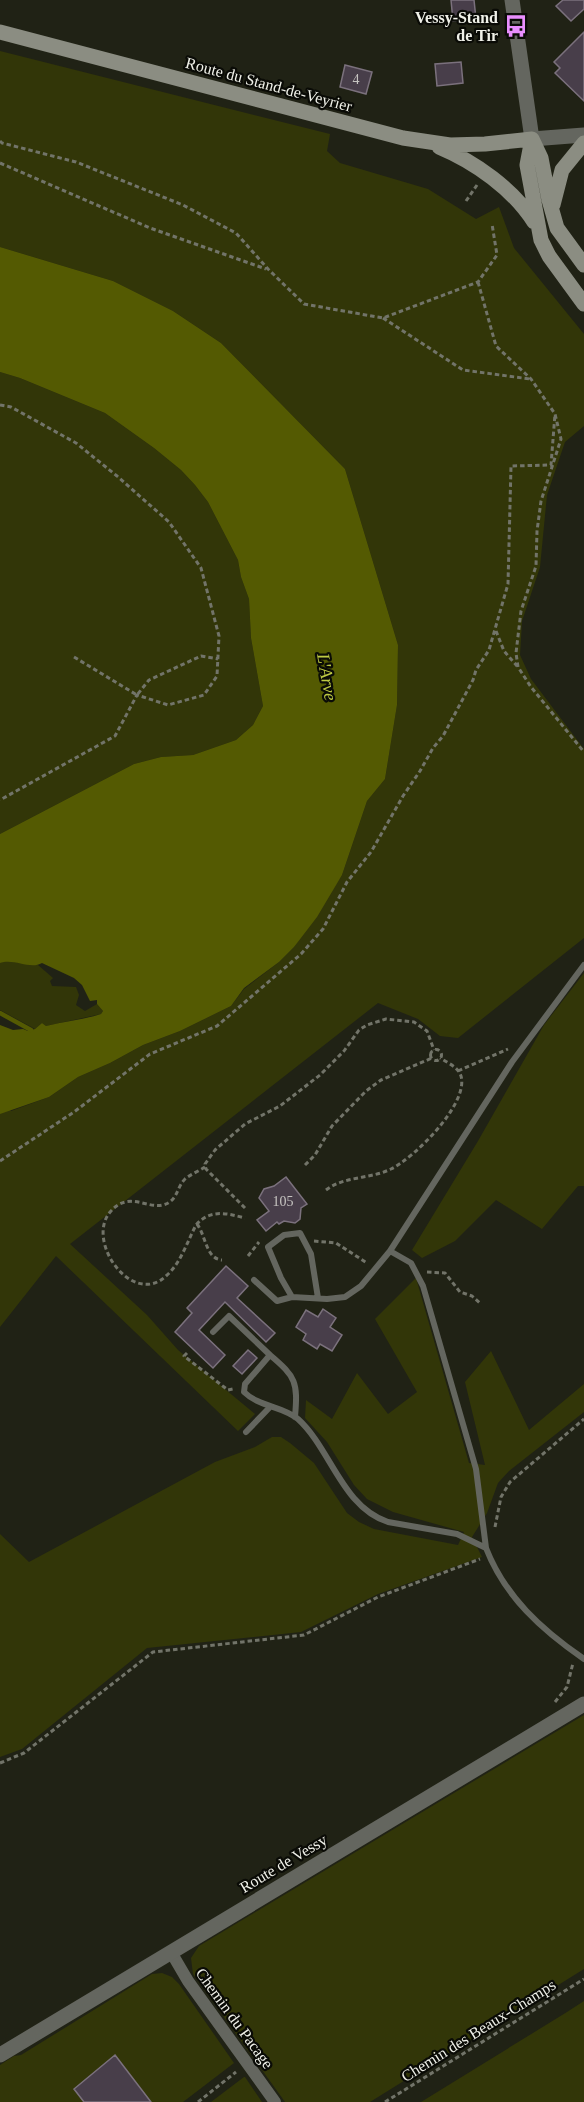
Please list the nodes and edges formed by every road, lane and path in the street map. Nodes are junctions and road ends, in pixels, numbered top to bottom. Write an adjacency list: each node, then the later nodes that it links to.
1 (512, 0): 4 (street)
2 (0, 32): 6 (main road, Route du Stand-de-Veyrier)
3 (584, 135): 4 (street)
4 (532, 139): 6 (main road, Route du Stand-de-Veyrier); 11 (main road); 13 (main road)
5 (0, 141): 15 (path)
6 (425, 142): 13 (main road)
7 (584, 143): 11 (main road)
8 (0, 163): 15 (path)
9 (475, 189): 10 (path)
10 (466, 201)
11 (552, 211): 14 (main road)
12 (492, 224): 16 (path)
13 (537, 226): 17 (main road)
14 (584, 265)
15 (268, 270): 18 (path)
16 (478, 282): 18 (path); 19 (path)
17 (584, 304)
18 (383, 318): 19 (path)
19 (531, 379): 21 (path)
20 (0, 405): 24 (path)
21 (555, 414): 22 (path); 25 (path)
22 (495, 629): 25 (path); 35 (path)
23 (74, 657): 26 (path)
24 (218, 659): 26 (path); 26 (path)
25 (518, 667): 27 (path)
26 (137, 695): 28 (path)
27 (584, 752)
28 (0, 800)
29 (584, 965): 30 (lane)
30 (528, 1040): 34 (path); 44 (lane)
31 (434, 1050): 32 (path); 33 (path); 37 (path)
32 (432, 1058): 33 (path); 36 (path)
33 (440, 1058): 34 (path)
34 (458, 1071): 38 (path)
35 (0, 1161)
36 (305, 1165)
37 (205, 1167): 39 (path); 41 (path)
38 (326, 1190)
39 (245, 1208)
40 (245, 1218): 41 (path)
41 (197, 1224): 46 (path)
42 (261, 1241): 45 (path)
43 (305, 1242): 47 (path); 50 (lane); 51 (lane)
44 (390, 1251): 47 (lane); 48 (lane)
45 (248, 1256)
46 (222, 1260)
47 (375, 1270): 51 (lane)
48 (418, 1272): 52 (path); 61 (lane)
49 (254, 1280): 50 (lane)
50 (292, 1297): 51 (lane)
51 (318, 1298)
52 (480, 1304)
53 (213, 1332): 55 (lane)
54 (187, 1353): 56 (path)
55 (270, 1355): 56 (lane); 58 (lane)
56 (243, 1387): 57 (lane)
57 (270, 1407): 58 (lane); 60 (lane)
58 (295, 1416): 61 (lane)
59 (584, 1419): 62 (path)
60 (246, 1432)
61 (486, 1548): 62 (lane)
62 (489, 1556): 63 (lane); 65 (path)
63 (584, 1659)
64 (584, 1704): 66 (street, Route de Vessy)
65 (0, 1763)
66 (171, 1952): 68 (street, Route de Vessy); 69 (street, Chemin du Pacage)
67 (584, 1979): 72 (path, Chemin des Beaux-Champs)
68 (0, 2055)
69 (247, 2063): 70 (path); 71 (street, Chemin du Pacage)
70 (198, 2102)
71 (275, 2102)
72 (385, 2102)

